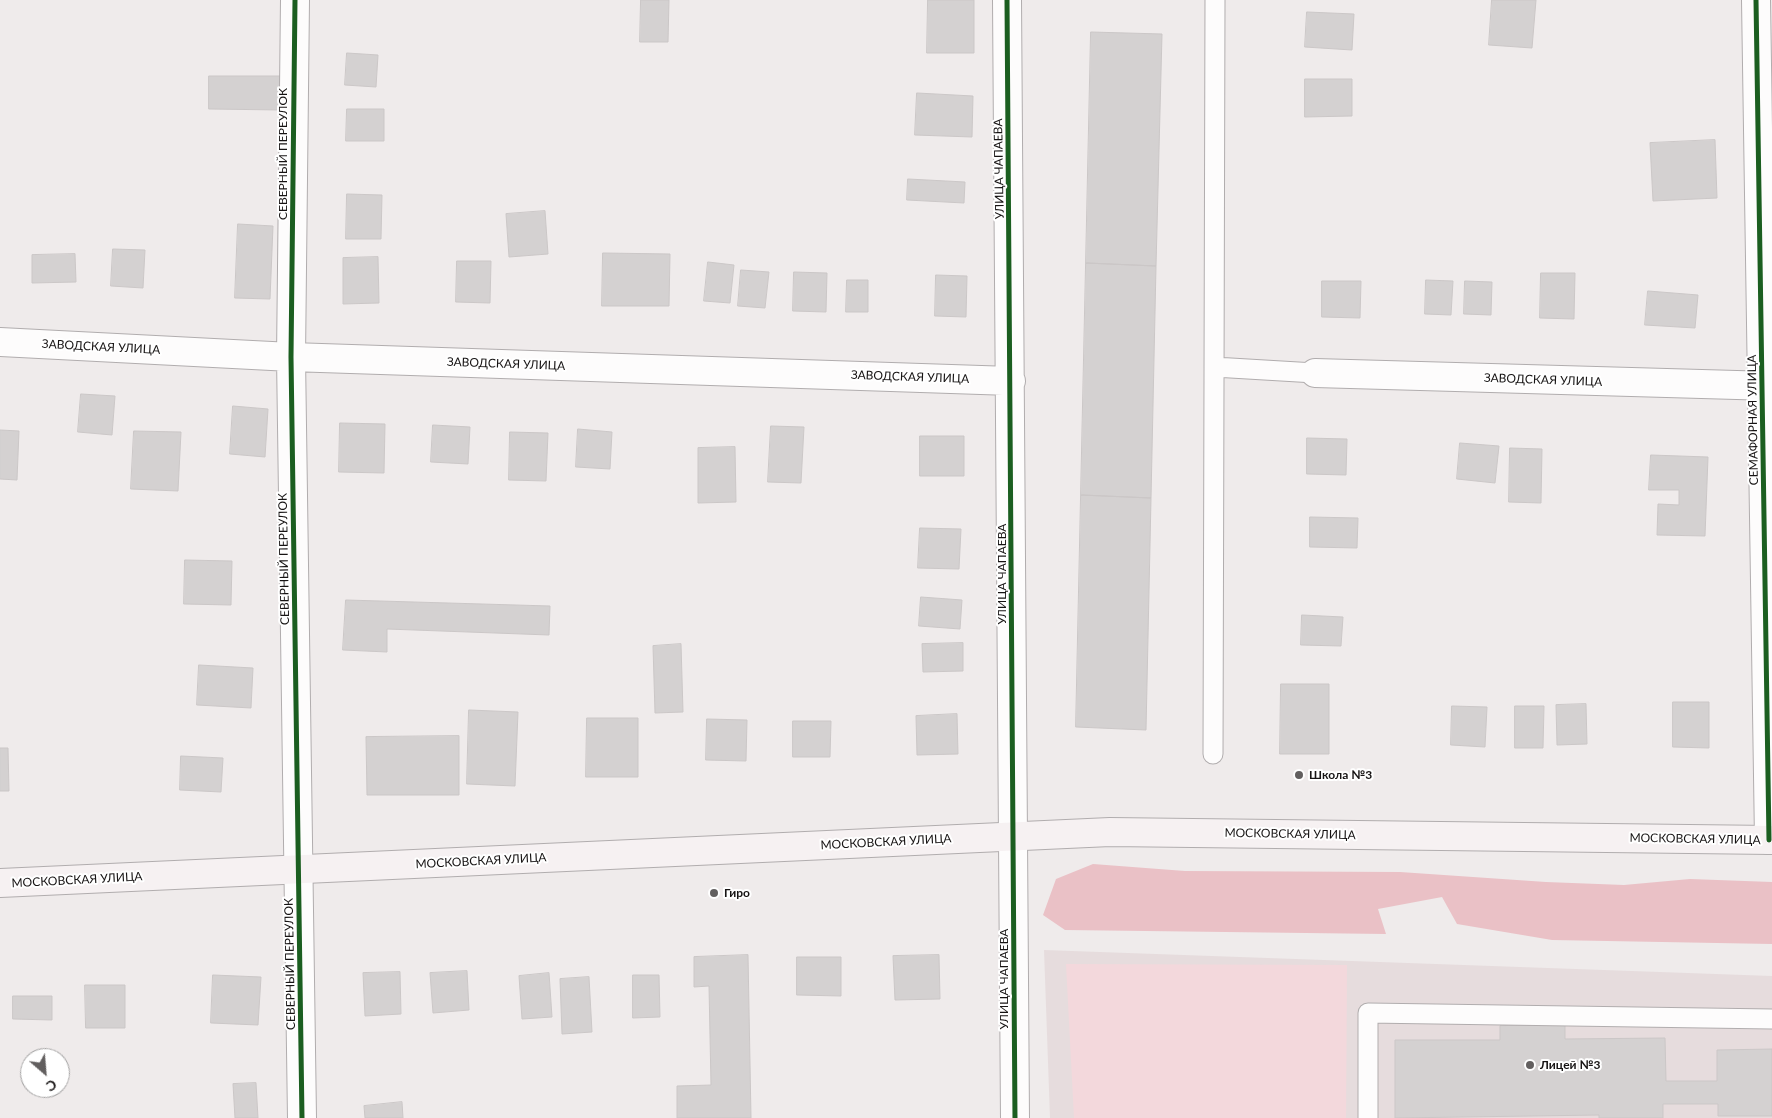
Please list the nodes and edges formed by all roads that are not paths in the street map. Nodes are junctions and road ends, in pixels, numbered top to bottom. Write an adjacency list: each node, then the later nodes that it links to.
1 (294, 0): 6 (street, СЕВЕРНЫЙ ПЕРЕУЛОК)
2 (1007, 0): 9 (street, УЛИЦА ЧАПАЕВА)
3 (1215, 0): 7 (lane)
4 (1756, 0): 10 (street, СЕМАФОРНАЯ УЛИЦА)
5 (0, 342): 6 (street, ЗАВОДСКАЯ УЛИЦА)
6 (292, 357): 9 (street, ЗАВОДСКАЯ УЛИЦА); 14 (street, СЕВЕРНЫЙ ПЕРЕУЛОК)
7 (1214, 367): 8 (lane); 11 (lane)
8 (1315, 373): 10 (street, ЗАВОДСКАЯ УЛИЦА)
9 (1012, 381): 12 (street, УЛИЦА ЧАПАЕВА)
10 (1768, 386): 13 (street, СЕМАФОРНАЯ УЛИЦА)
11 (1213, 754)
12 (1014, 836): 13 (main road, МОСКОВСКАЯ УЛИЦА); 14 (main road, МОСКОВСКАЯ УЛИЦА); 18 (street, УЛИЦА ЧАПАЕВА)
13 (1771, 840)
14 (299, 870): 15 (main road, МОСКОВСКАЯ УЛИЦА); 17 (street, СЕВЕРНЫЙ ПЕРЕУЛОК)
15 (0, 883)
16 (1772, 1020): 19 (lane)
17 (302, 1118)
18 (1015, 1118)
19 (1368, 1118)

